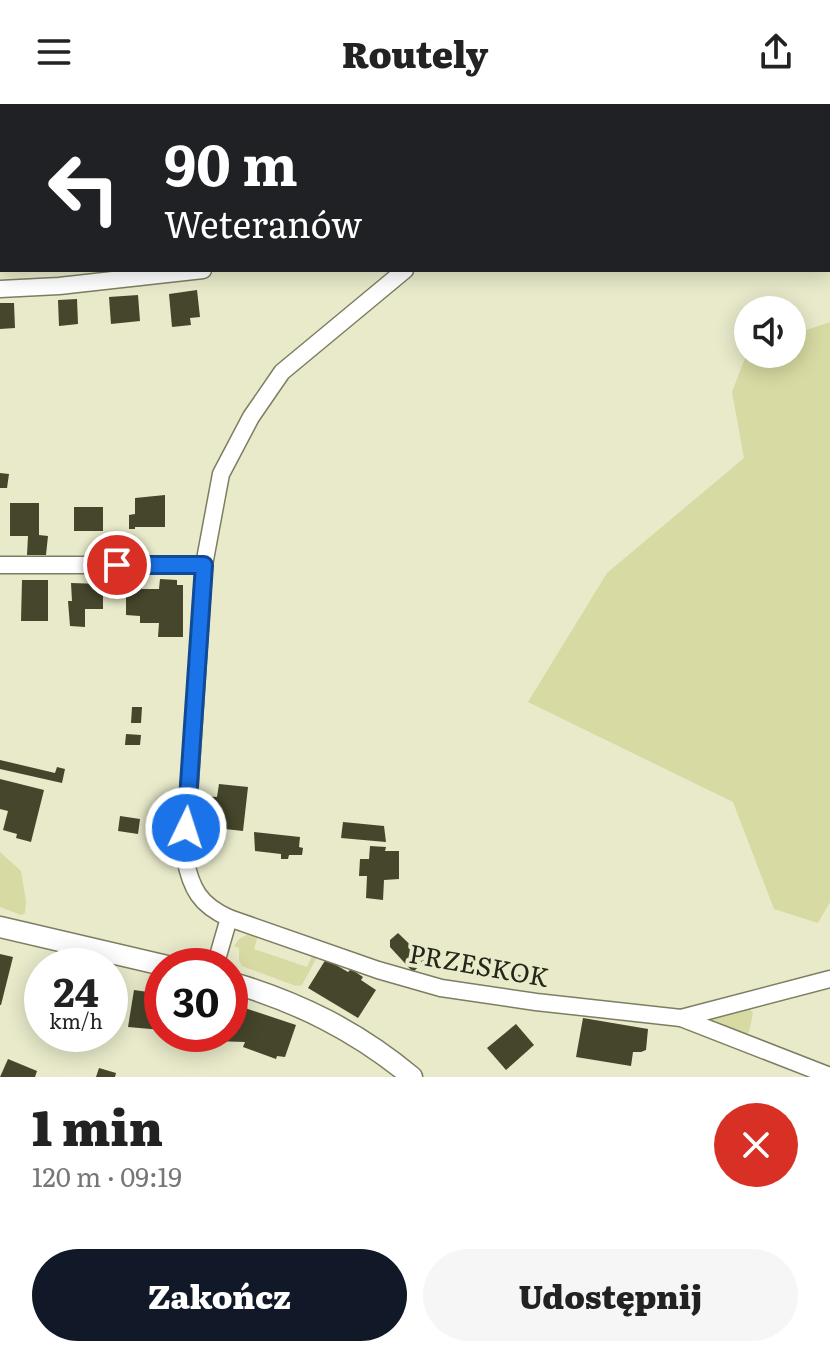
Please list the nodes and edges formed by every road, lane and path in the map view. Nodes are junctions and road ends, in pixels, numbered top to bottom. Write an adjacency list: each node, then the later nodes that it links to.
1 (185, 272): 3 (street)
2 (403, 272): 5 (street, PRZESKOK)
3 (0, 289)
4 (0, 565): 5 (street)
5 (204, 565): 6 (street, PRZESKOK)
6 (229, 918): 8 (street); 12 (street, PRZESKOK)
7 (0, 927): 9 (street)
8 (220, 948)
9 (144, 961)
10 (830, 979): 12 (street, PRZESKOK)
11 (248, 988): 14 (street)
12 (681, 1018): 13 (street, PRZESKOK)
13 (830, 1076)
14 (412, 1077)

